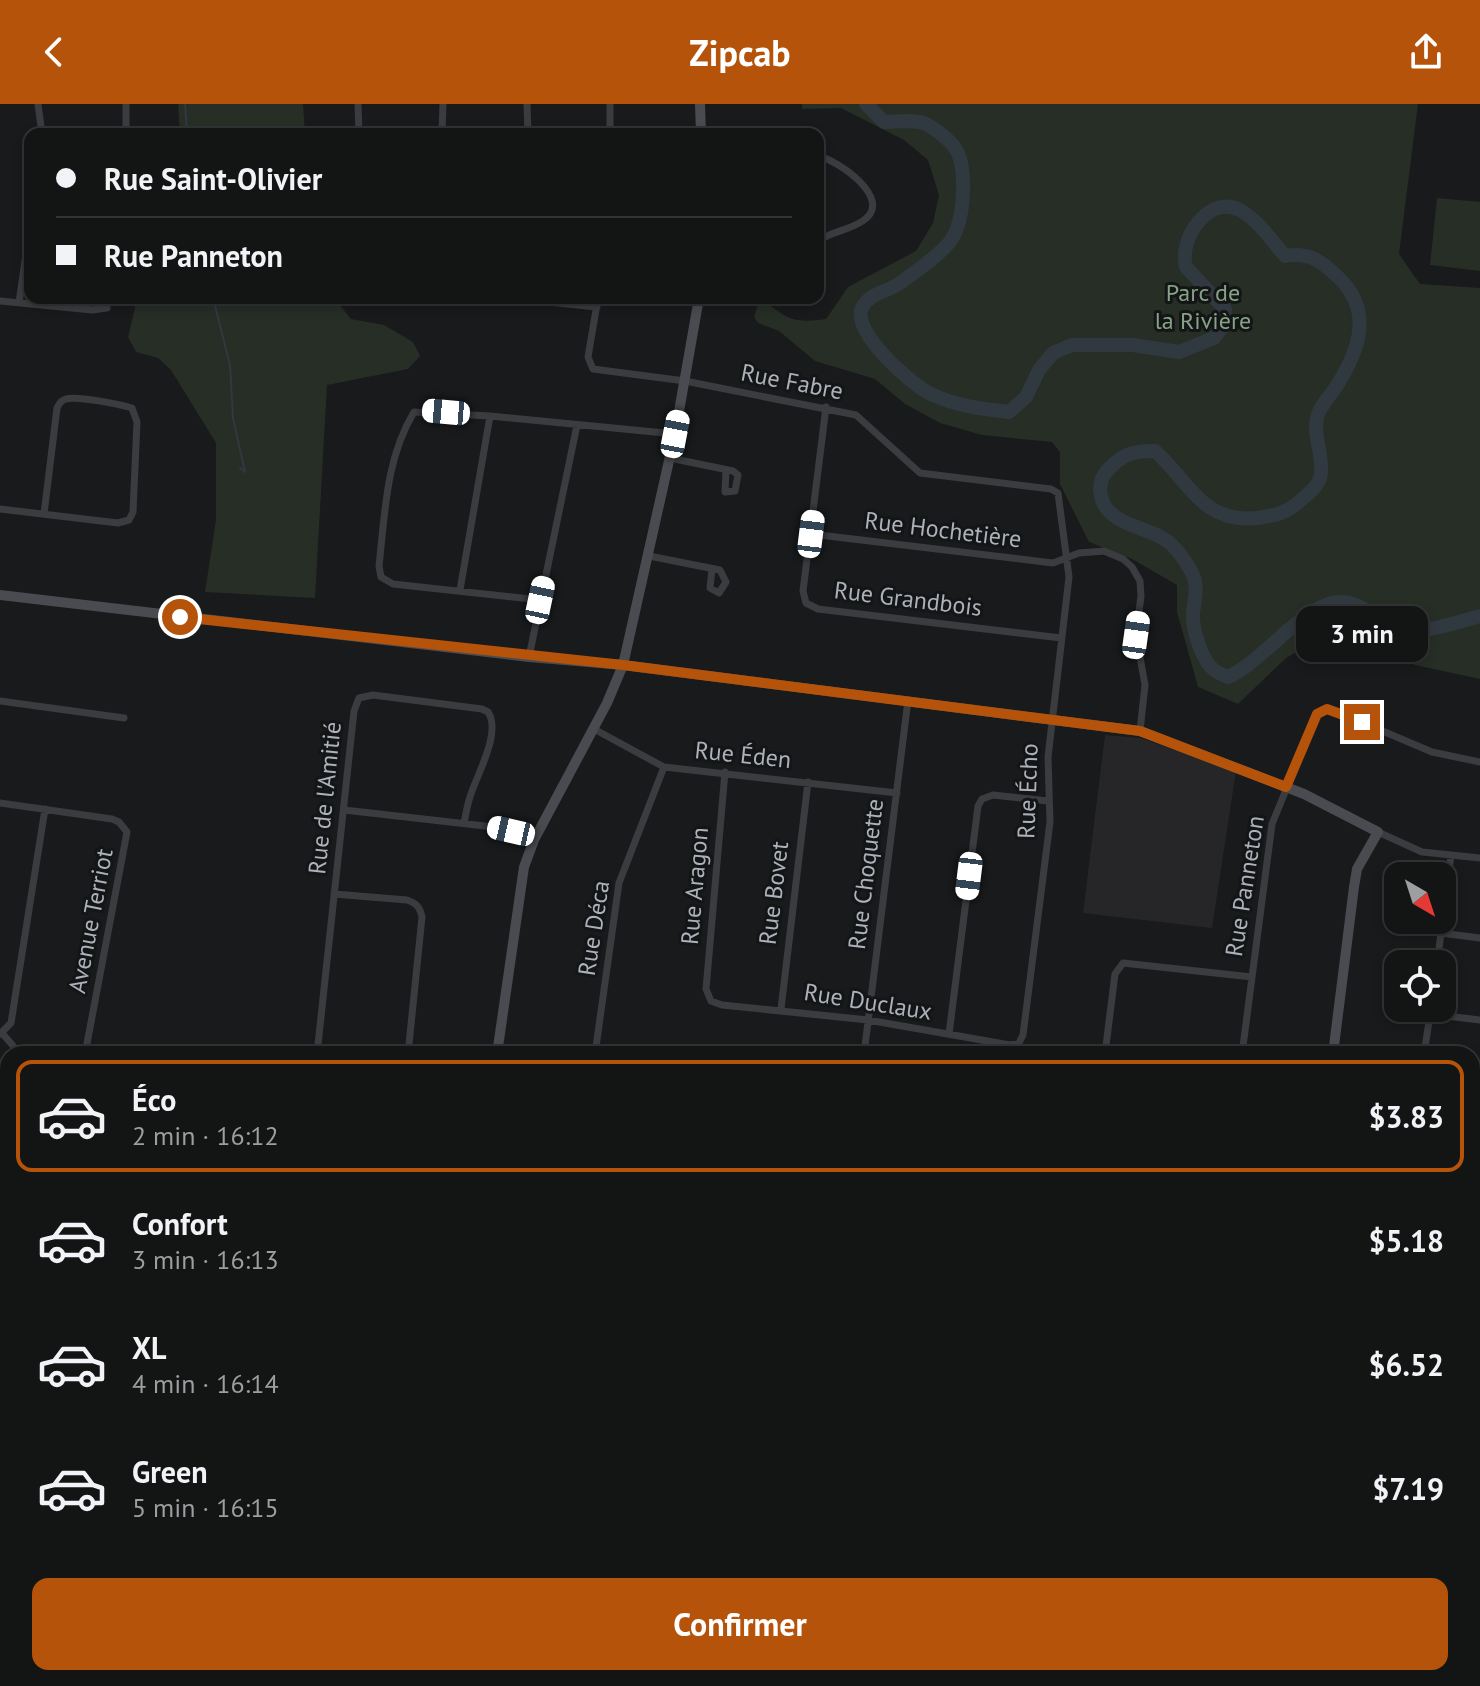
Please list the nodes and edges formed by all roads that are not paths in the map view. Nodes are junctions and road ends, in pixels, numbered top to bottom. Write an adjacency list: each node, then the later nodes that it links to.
1 (38, 104): 8 (street)
2 (126, 104): 9 (street)
3 (358, 104): 10 (street)
4 (443, 104): 11 (street)
5 (527, 104): 12 (street)
6 (610, 104): 13 (street)
7 (700, 104): 14 (street)
8 (41, 128)
9 (126, 128)
10 (359, 128)
11 (442, 128)
12 (528, 128)
13 (610, 128)
14 (701, 128)
15 (824, 158): 16 (street)
16 (824, 236)
17 (24, 268): 19 (street)
18 (0, 301): 19 (street)
19 (19, 303): 20 (street)
20 (24, 303)
21 (29, 304): 26 (street)
22 (568, 304): 25 (street)
23 (597, 304): 25 (street)
24 (698, 304): 27 (street)
25 (597, 307): 27 (street, Rue Fabre)
26 (107, 308)
27 (685, 381): 28 (street, Rue Fabre); 31 (street)
28 (826, 407): 34 (street, Rue Fabre); 37 (street, Rue Grandbois)
29 (490, 416): 30 (street); 41 (street); 41 (street)
30 (577, 425): 31 (street); 43 (street)
31 (675, 434): 32 (street)
32 (670, 458): 33 (street); 38 (street)
33 (726, 470)
34 (1058, 493): 39 (street, Rue Écho)
35 (0, 509): 36 (street)
36 (44, 514): 36 (street)
37 (811, 534): 39 (street, Rue Hochetière); 44 (street, Rue Grandbois)
38 (649, 556): 40 (street); 46 (street)
39 (1067, 556): 44 (street, Rue Écho); 52 (street, Rue Hochetière)
40 (712, 569)
41 (460, 590): 43 (street)
42 (0, 595): 45 (street)
43 (540, 600): 45 (street)
44 (1061, 638): 50 (street, Rue Écho)
45 (529, 657): 46 (street)
46 (623, 665): 47 (street); 51 (street)
47 (908, 700): 50 (street); 58 (street, Rue Choquette)
48 (0, 701): 49 (street)
49 (124, 718)
50 (1052, 720): 52 (street); 59 (street, Rue Écho)
51 (594, 729): 54 (street, Rue Éden); 65 (street)
52 (1140, 731): 57 (street)
53 (1480, 762): 57 (street, Rue Panneton)
54 (664, 767): 55 (street, Rue Éden); 86 (street, Rue Déca)
55 (725, 772): 56 (street, Rue Éden); 73 (street, Rue Aragon)
56 (808, 782): 58 (street, Rue Éden); 74 (street, Rue Bovet)
57 (1286, 787): 64 (street); 72 (street, Rue Panneton)
58 (897, 793): 76 (street, Rue Choquette)
59 (1048, 801): 80 (street); 81 (street, Rue Écho)
60 (0, 803): 61 (street, Avenue Terriot)
61 (45, 809): 79 (street); 82 (street, Avenue Terriot)
62 (344, 810): 63 (street); 63 (street, Rue de l'Amitié); 69 (street, Rue de l'Amitié)
63 (464, 823): 65 (street)
64 (1378, 832): 66 (street); 90 (street)
65 (534, 840): 85 (street)
66 (1451, 855): 67 (street); 68 (street)
67 (1480, 858)
68 (1450, 862)
69 (334, 894): 83 (street, Rue de l'Amitié); 84 (street)
70 (1449, 934): 71 (street)
71 (1480, 938)
72 (1252, 977): 88 (street); 89 (street, Rue Panneton)
73 (711, 1001): 74 (street, Rue Duclaux)
74 (781, 1009): 76 (street, Rue Duclaux)
75 (1456, 1016): 77 (street)
76 (868, 1020): 80 (street, Rue Duclaux); 87 (street, Rue Choquette)
77 (1480, 1020)
78 (1429, 1022): 91 (street)
79 (1, 1034)
80 (949, 1034): 81 (street, Rue Duclaux)
81 (1019, 1043)
82 (87, 1046)
83 (318, 1046)
84 (409, 1046)
85 (498, 1046)
86 (596, 1046)
87 (865, 1046)
88 (1107, 1046)
89 (1243, 1046)
90 (1334, 1046)
91 (1425, 1046)

